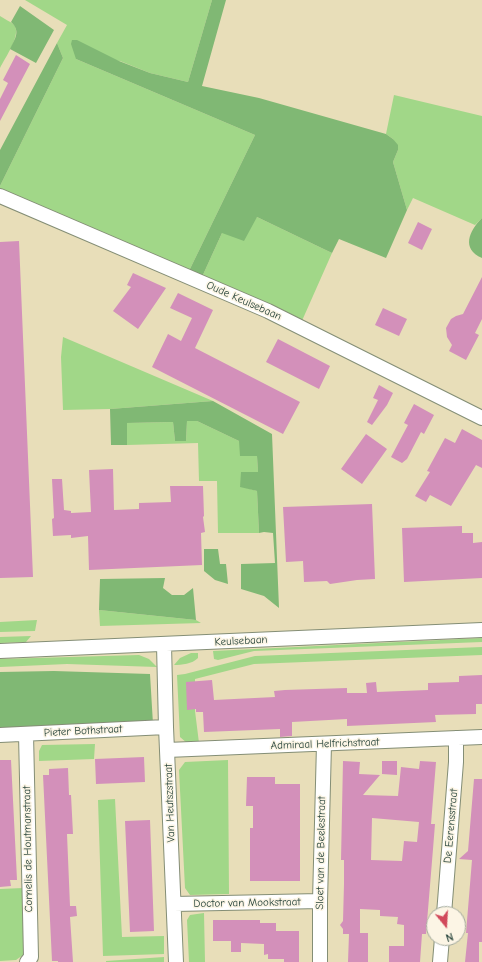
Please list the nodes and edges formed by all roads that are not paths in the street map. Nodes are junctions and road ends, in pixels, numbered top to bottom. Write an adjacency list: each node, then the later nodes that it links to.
1 (0, 196): 2 (street, Oude Keulsebaan)
2 (482, 418)
3 (482, 630): 4 (street, Keulsebaan)
4 (164, 645): 5 (street, Keulsebaan); 6 (street, Van Heutszstraat)
5 (0, 651)
6 (166, 727): 7 (street, Pieter Bothstraat); 12 (street, Van Heutszstraat)
7 (26, 734): 8 (street, Pieter Bothstraat); 17 (street, Cornelis de Houtmanstraat)
8 (0, 736)
9 (482, 737): 10 (street, Admiraal Helfrichstraat)
10 (456, 738): 11 (street, Admiraal Helfrichstraat); 15 (street, De Eerensstraat)
11 (324, 744): 12 (street, Admiraal Helfrichstraat); 13 (street, Sloet van de Beelestraat)
12 (167, 750): 14 (street, Van Heutszstraat)
13 (320, 901): 14 (street, Doctor van Mookstraat); 19 (street, Sloet van de Beelestraat)
14 (174, 904): 18 (street, Van Heutszstraat)
15 (445, 906)
16 (441, 946): 20 (street)
17 (27, 962)
18 (176, 962)
19 (320, 962)
20 (440, 962)

